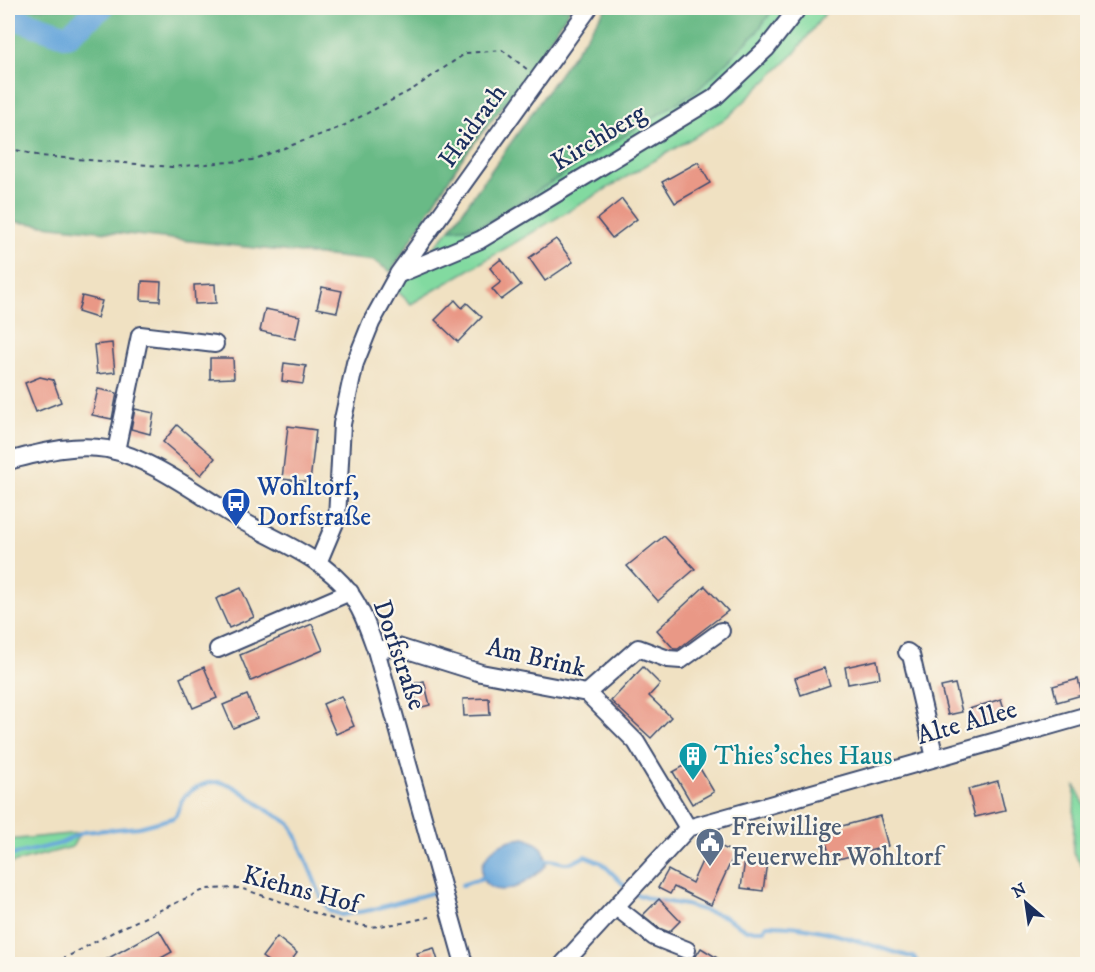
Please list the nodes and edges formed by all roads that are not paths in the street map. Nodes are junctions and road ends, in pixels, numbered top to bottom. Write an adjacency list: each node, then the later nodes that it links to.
1 (589, 8): 3 (street, Haidrath)
2 (798, 8): 3 (street, Kirchberg)
3 (398, 274): 7 (street)
4 (215, 344): 5 (street)
5 (116, 451): 6 (street, Dorfstraße); 7 (street, Dorfstraße)
6 (8, 461)
7 (318, 563): 8 (street, Dorfstraße)
8 (350, 592): 10 (street); 11 (street, Dorfstraße)
9 (721, 631): 13 (street)
10 (218, 649)
11 (376, 650): 13 (street, Am Brink); 19 (street, Dorfstraße)
12 (907, 652): 15 (street)
13 (587, 693): 16 (street, Am Brink)
14 (1088, 715): 15 (street, Alte Allee)
15 (935, 758): 16 (street, Alte Allee)
16 (688, 828): 17 (street)
17 (616, 907): 18 (street); 20 (street)
18 (687, 950)
19 (464, 964)
20 (563, 964)

